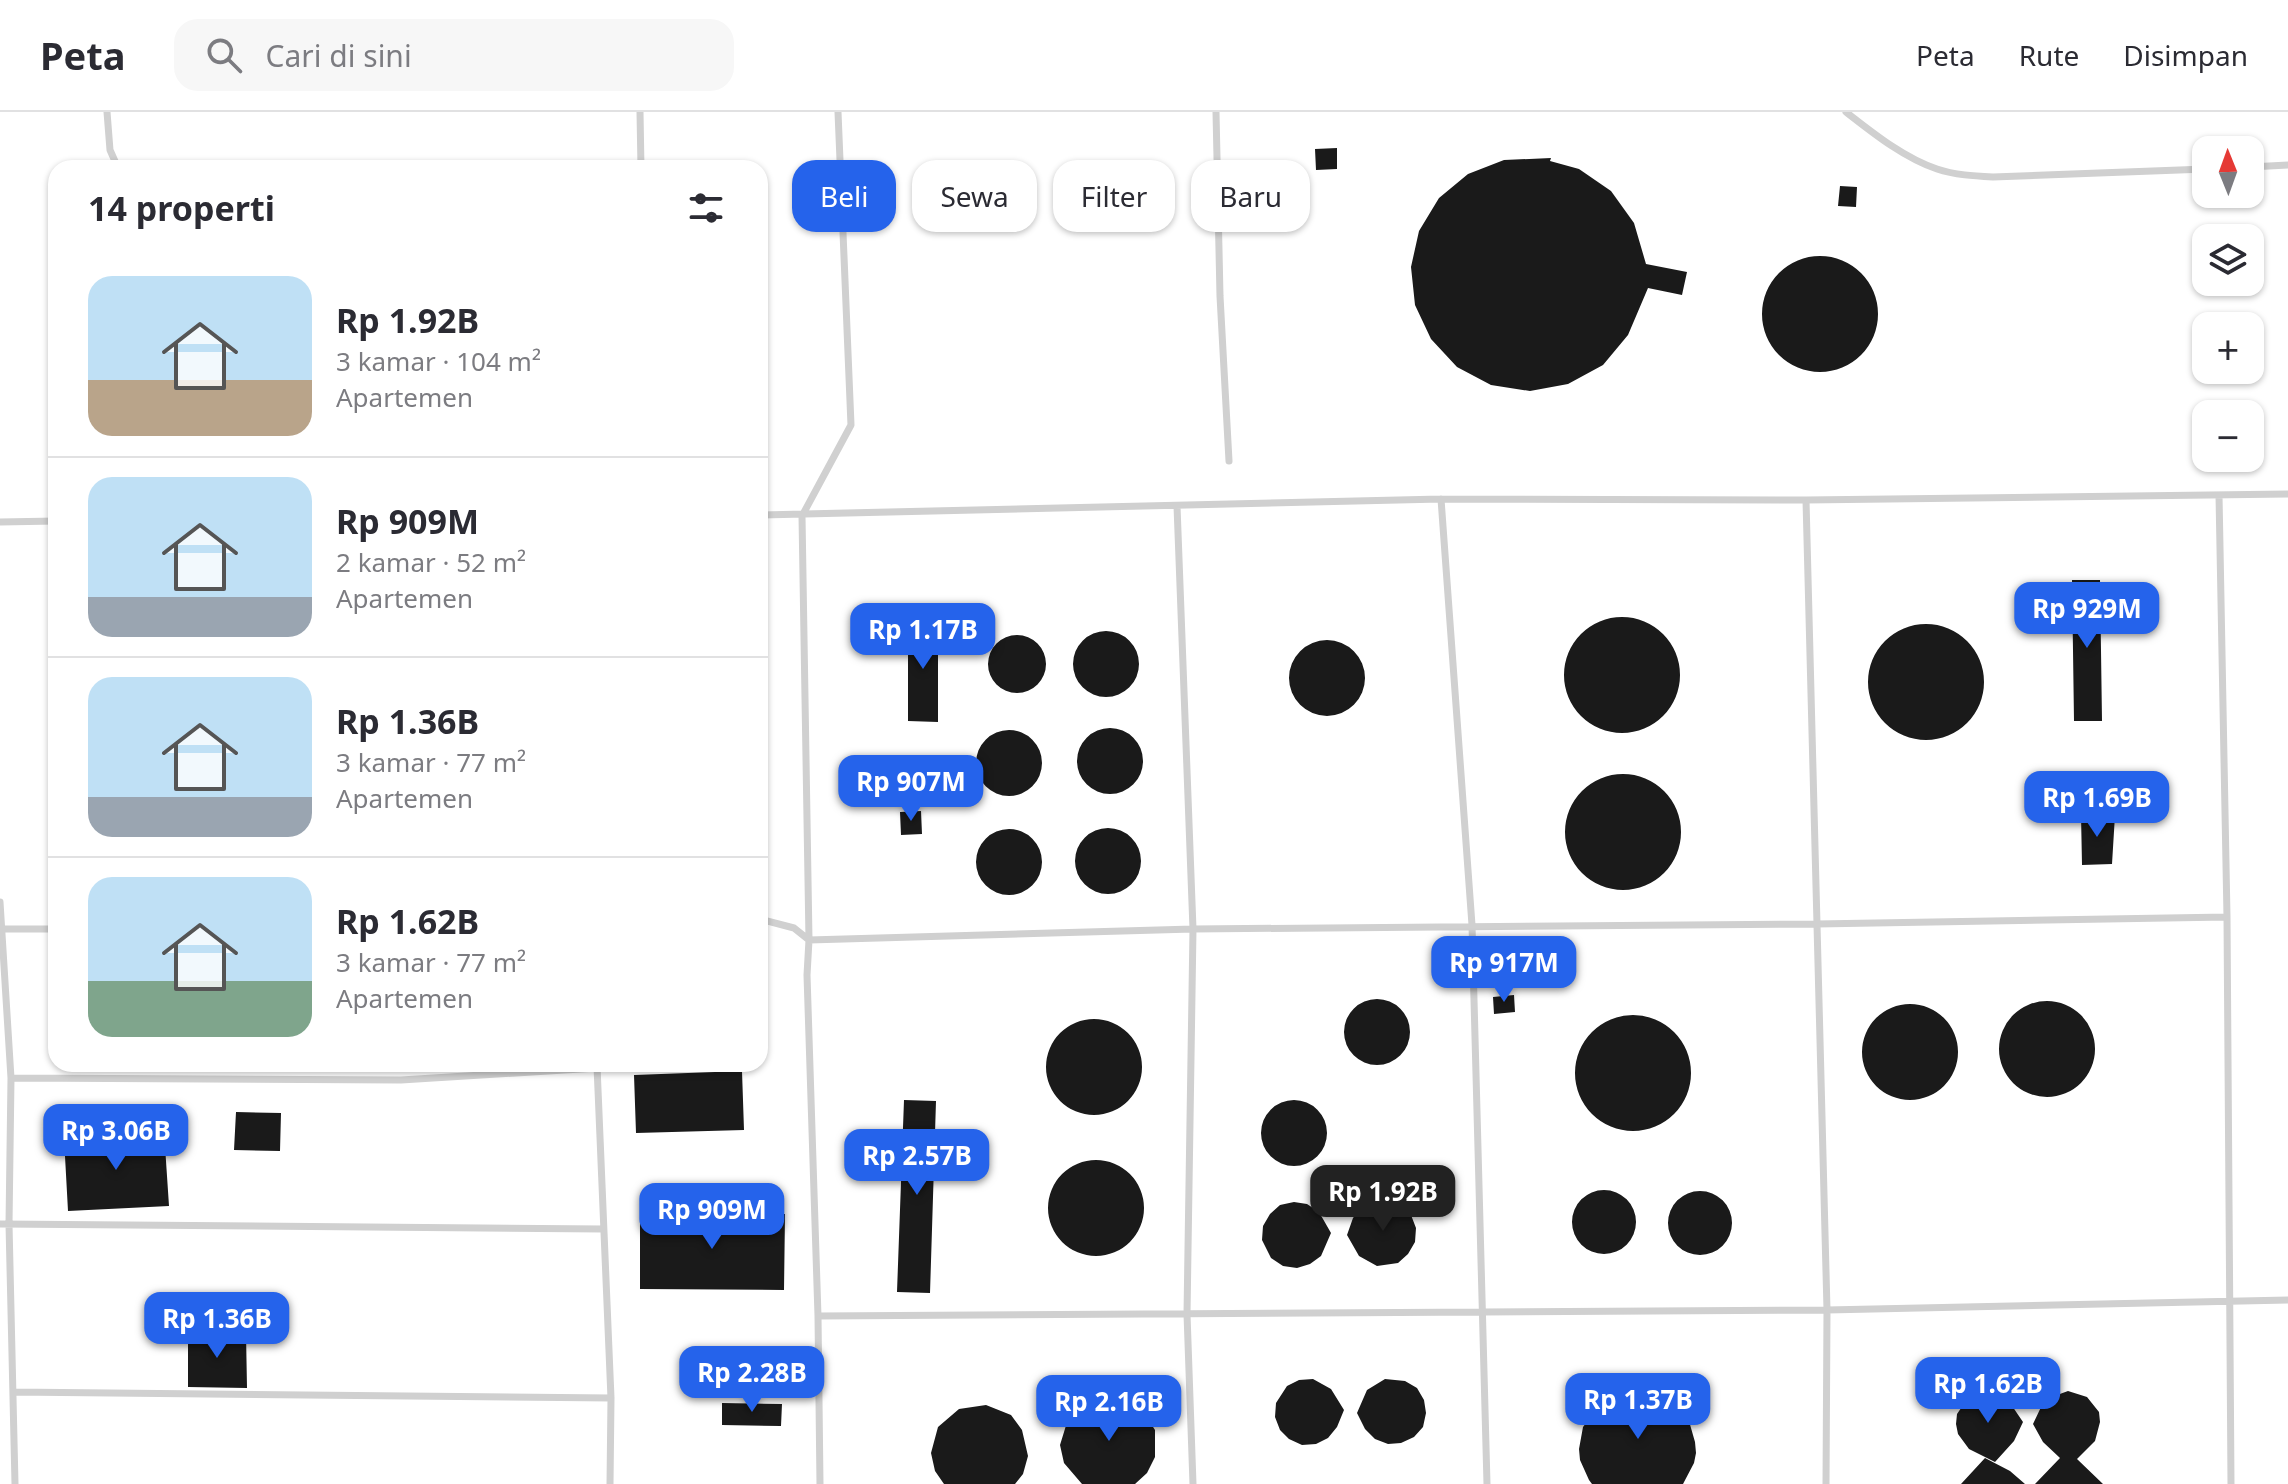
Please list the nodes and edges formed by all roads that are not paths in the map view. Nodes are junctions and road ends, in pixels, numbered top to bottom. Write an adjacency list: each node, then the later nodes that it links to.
1 (107, 112): 6 (lane)
2 (640, 112): 7 (lane)
3 (838, 112): 18 (lane)
4 (1216, 112): 11 (lane)
5 (1846, 112): 10 (lane)
6 (114, 160)
7 (641, 160)
8 (2288, 165): 9 (lane)
9 (2264, 166)
10 (2192, 170)
11 (1229, 461)
12 (2288, 494): 13 (lane)
13 (2219, 495): 15 (lane); 22 (lane)
14 (1441, 499): 15 (lane); 16 (lane); 25 (lane)
15 (1806, 500): 24 (lane)
16 (1177, 506): 18 (lane); 28 (lane)
17 (768, 515): 18 (lane)
18 (802, 516): 29 (lane)
19 (48, 521): 20 (lane)
20 (0, 522)
21 (0, 902): 26 (lane)
22 (2227, 917): 24 (lane); 36 (lane)
23 (768, 921): 29 (lane)
24 (1817, 924): 25 (lane); 37 (lane)
25 (1472, 925): 28 (lane); 38 (lane)
26 (0, 929): 27 (lane); 32 (lane)
27 (48, 929)
28 (1193, 929): 29 (lane); 39 (lane)
29 (809, 940): 40 (lane)
30 (513, 1072): 32 (lane)
31 (597, 1072): 34 (lane)
32 (11, 1078): 33 (lane)
33 (4, 1224): 34 (lane); 42 (lane)
34 (603, 1229): 44 (lane)
35 (2288, 1300): 36 (lane)
36 (2228, 1302): 37 (lane); 51 (lane)
37 (1827, 1310): 38 (lane); 50 (lane)
38 (1483, 1313): 39 (lane); 49 (lane)
39 (1187, 1314): 40 (lane); 48 (lane)
40 (818, 1316): 47 (lane)
41 (0, 1320): 42 (lane)
42 (13, 1320): 43 (lane)
43 (13, 1392): 44 (lane); 45 (lane)
44 (611, 1398): 46 (lane)
45 (15, 1484)
46 (610, 1484)
47 (820, 1484)
48 (1193, 1484)
49 (1487, 1484)
50 (1826, 1484)
51 (2231, 1484)

